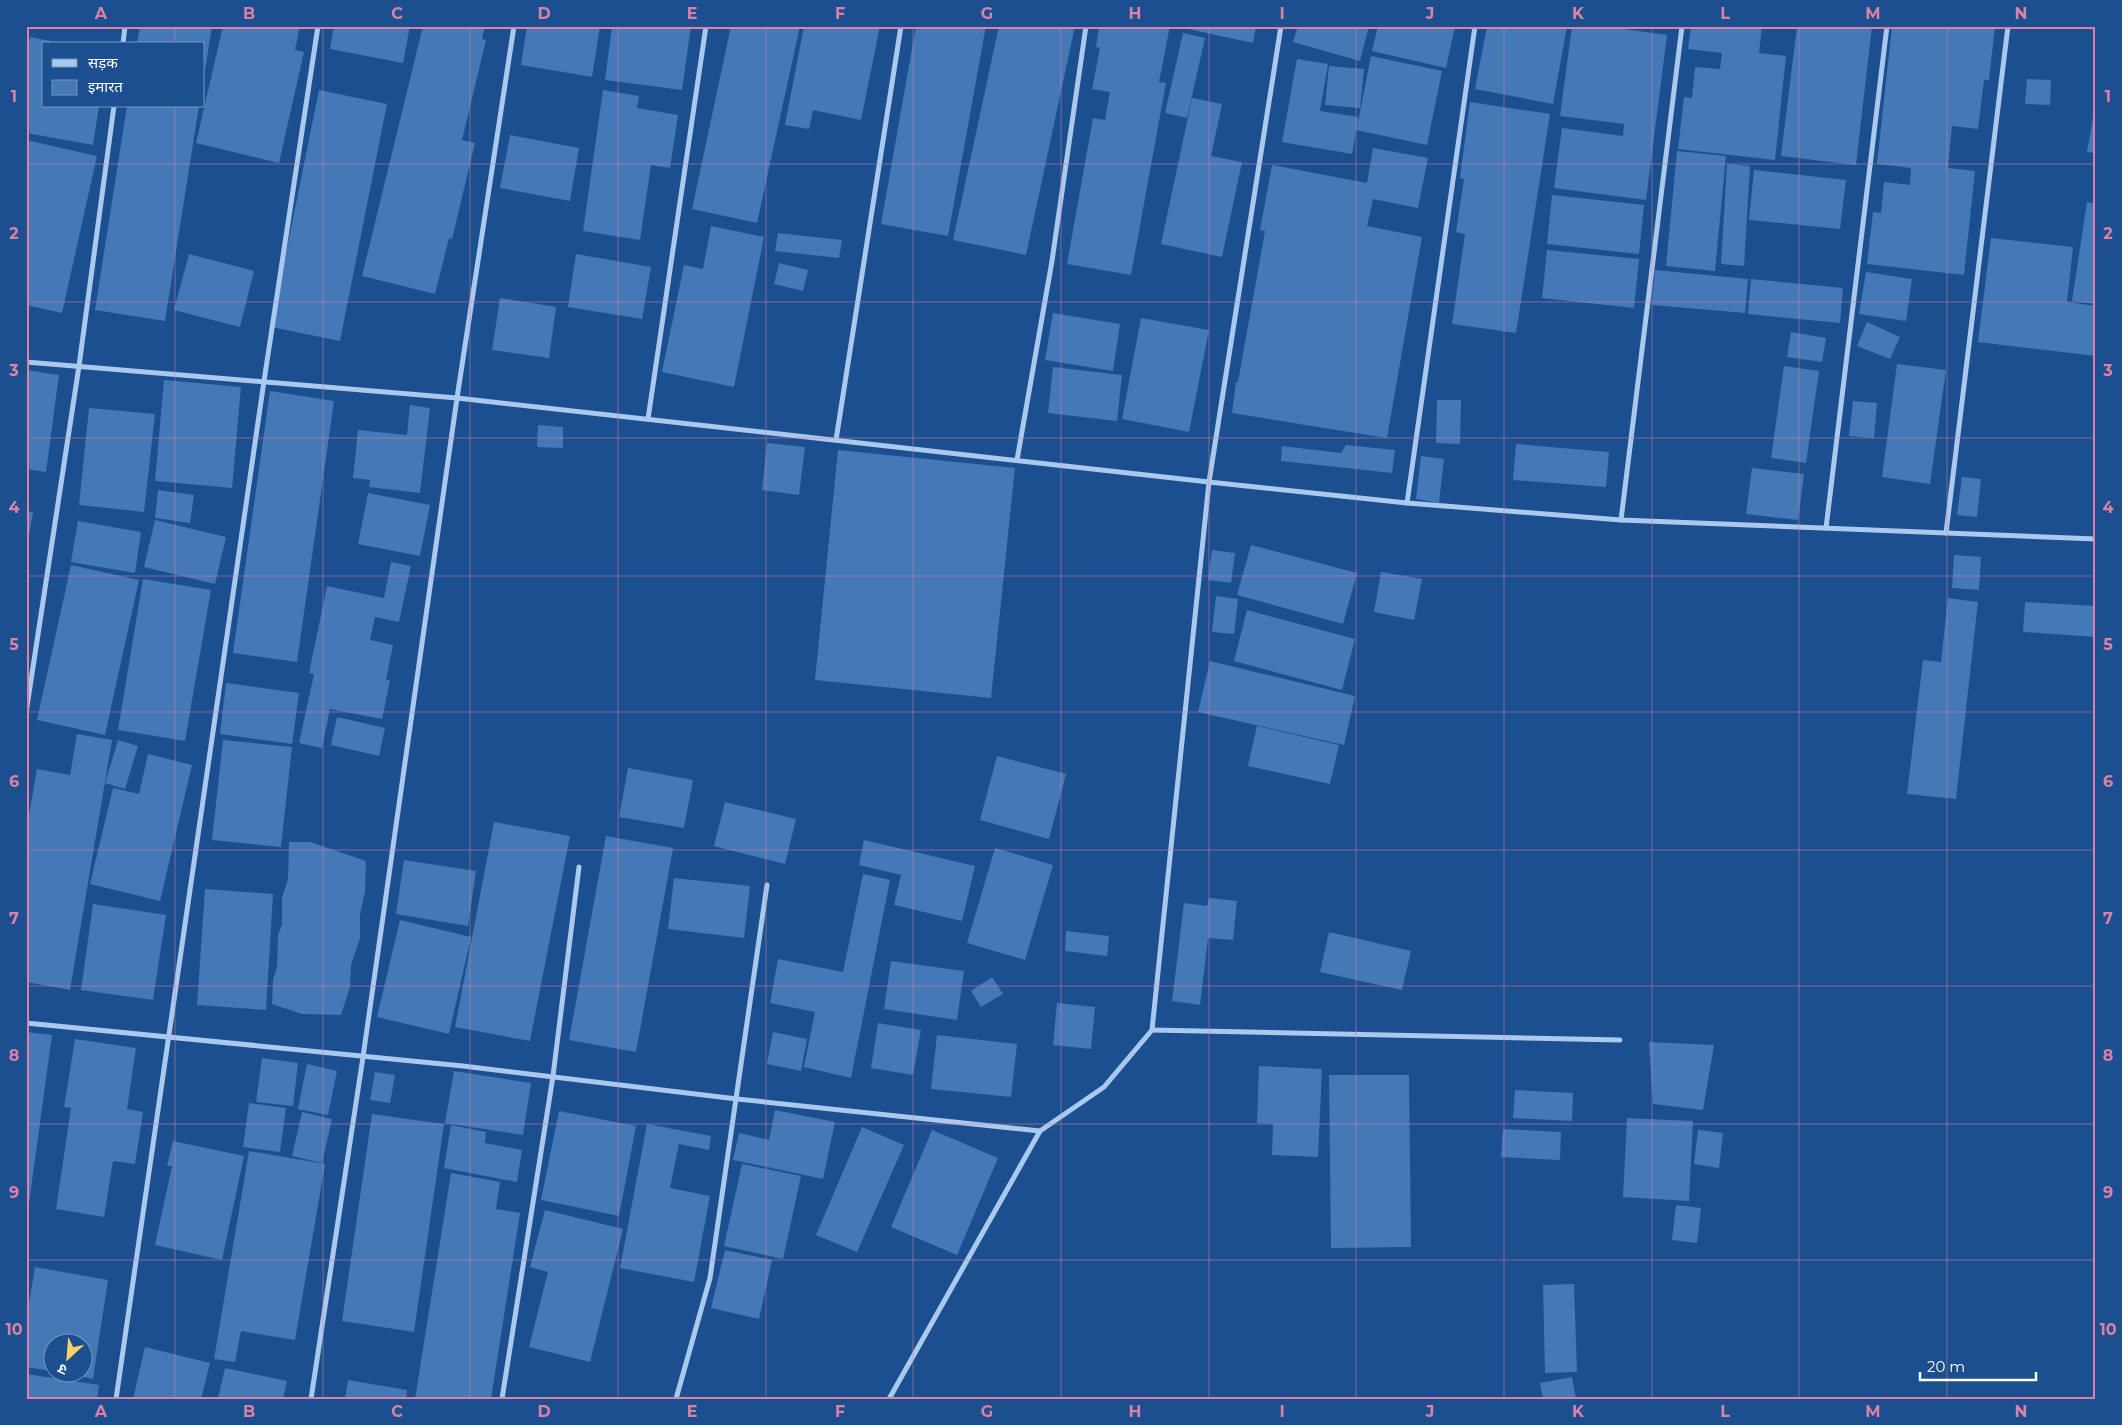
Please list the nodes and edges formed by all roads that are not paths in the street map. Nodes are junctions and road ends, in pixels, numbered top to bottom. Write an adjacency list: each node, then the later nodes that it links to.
1 (125, 26): 12 (street)
2 (318, 26): 16 (street)
3 (514, 26): 17 (street)
4 (706, 26): 18 (street)
5 (900, 26): 19 (street)
6 (1086, 26): 20 (street)
7 (1281, 26): 21 (street)
8 (1475, 26): 22 (street)
9 (1682, 26): 23 (street)
10 (1886, 26): 24 (street)
11 (2008, 26): 25 (street)
12 (123, 42)
13 (114, 108): 15 (street)
14 (26, 362): 15 (street)
15 (79, 366): 16 (street); 27 (street)
16 (264, 381): 17 (street); 32 (street)
17 (457, 398): 18 (street); 34 (street)
18 (648, 419): 19 (street)
19 (836, 440): 20 (street)
20 (1017, 460): 21 (street)
21 (1209, 482): 22 (street); 31 (street)
22 (1407, 503): 23 (street)
23 (1621, 520): 24 (street)
24 (1826, 528): 25 (street)
25 (1946, 533): 26 (street)
26 (2096, 539)
27 (26, 713)
28 (579, 867): 35 (street)
29 (768, 885): 36 (street)
30 (26, 1023): 32 (street)
31 (1152, 1030): 33 (street); 37 (street)
32 (169, 1038): 34 (street); 38 (street)
33 (1620, 1040)
34 (362, 1057): 35 (street); 39 (street)
35 (553, 1076): 36 (street); 40 (street)
36 (737, 1098): 37 (street); 41 (street)
37 (1040, 1131): 42 (street)
38 (116, 1399)
39 (311, 1399)
40 (502, 1399)
41 (676, 1399)
42 (889, 1399)

